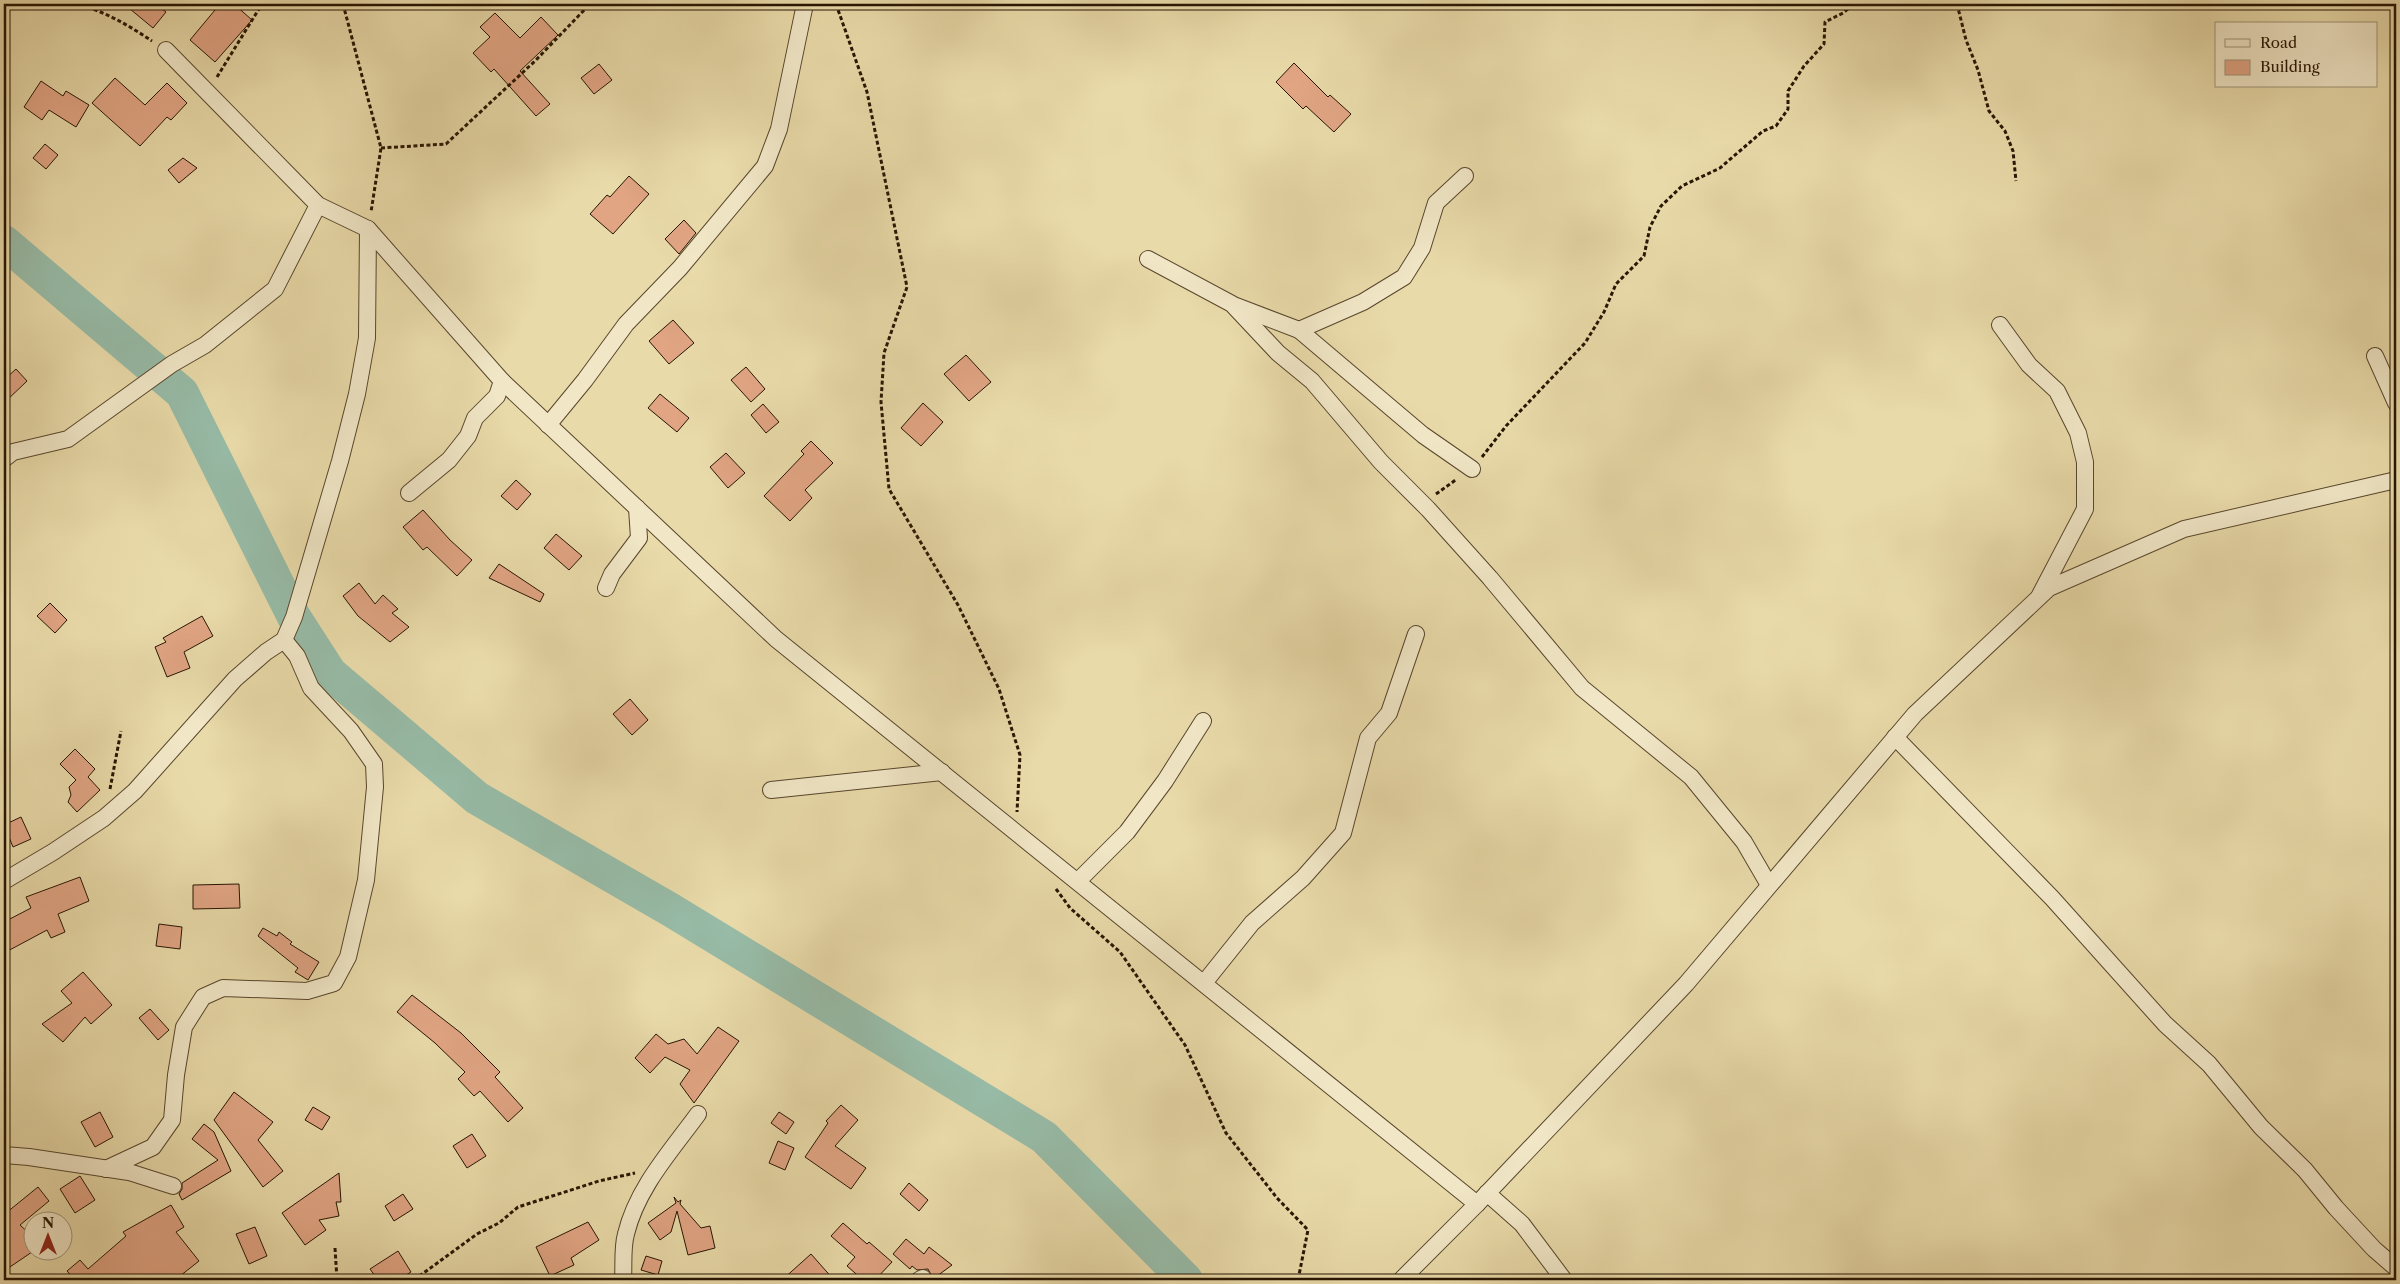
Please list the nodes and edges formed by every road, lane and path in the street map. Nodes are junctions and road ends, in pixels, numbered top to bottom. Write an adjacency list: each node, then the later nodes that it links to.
1 (75, 4): 9 (path)
2 (262, 4): 10 (path)
3 (343, 4): 11 (path)
4 (590, 4): 11 (path)
5 (805, 4): 23 (street)
6 (836, 4): 40 (path)
7 (1854, 4): 25 (path)
8 (1958, 4): 13 (path)
9 (166, 50): 10 (street)
10 (207, 92): 14 (street)
11 (381, 148): 15 (path)
12 (1465, 176): 19 (street)
13 (2016, 181)
14 (318, 205): 15 (street); 24 (street)
15 (368, 228): 21 (street); 33 (street)
16 (1148, 259): 17 (street)
17 (1232, 304): 19 (street); 29 (street)
18 (2000, 325): 31 (street)
19 (1299, 330): 25 (street)
20 (2375, 356): 22 (street)
21 (502, 381): 23 (street); 27 (street)
22 (2396, 403)
23 (548, 425): 28 (street)
24 (4, 459)
25 (1472, 469): 29 (path)
26 (2396, 480): 31 (street)
27 (409, 493)
28 (637, 508): 30 (street); 37 (street)
29 (1428, 509): 44 (street)
30 (606, 588)
31 (2038, 599): 36 (street)
32 (1416, 634): 45 (street)
33 (284, 640): 39 (street); 49 (street)
34 (1203, 721): 42 (street)
35 (121, 731): 39 (path)
36 (1895, 737): 44 (street); 53 (street)
37 (942, 772): 38 (street); 40 (street)
38 (771, 790)
39 (104, 818): 41 (street)
40 (1013, 829): 42 (street)
41 (4, 881)
42 (1078, 881): 45 (street)
43 (1053, 884): 57 (path)
44 (1770, 885): 51 (street)
45 (1204, 983): 51 (street)
46 (698, 1114): 48 (street)
47 (4, 1155): 49 (street)
48 (658, 1168): 55 (path); 56 (street)
49 (106, 1169): 50 (street)
50 (173, 1186)
51 (1482, 1198): 58 (street); 59 (street)
52 (335, 1248): 54 (path)
53 (2396, 1268)
54 (337, 1280)
55 (414, 1280)
56 (623, 1280)
57 (1298, 1280)
58 (1401, 1280)
59 (1564, 1280)

